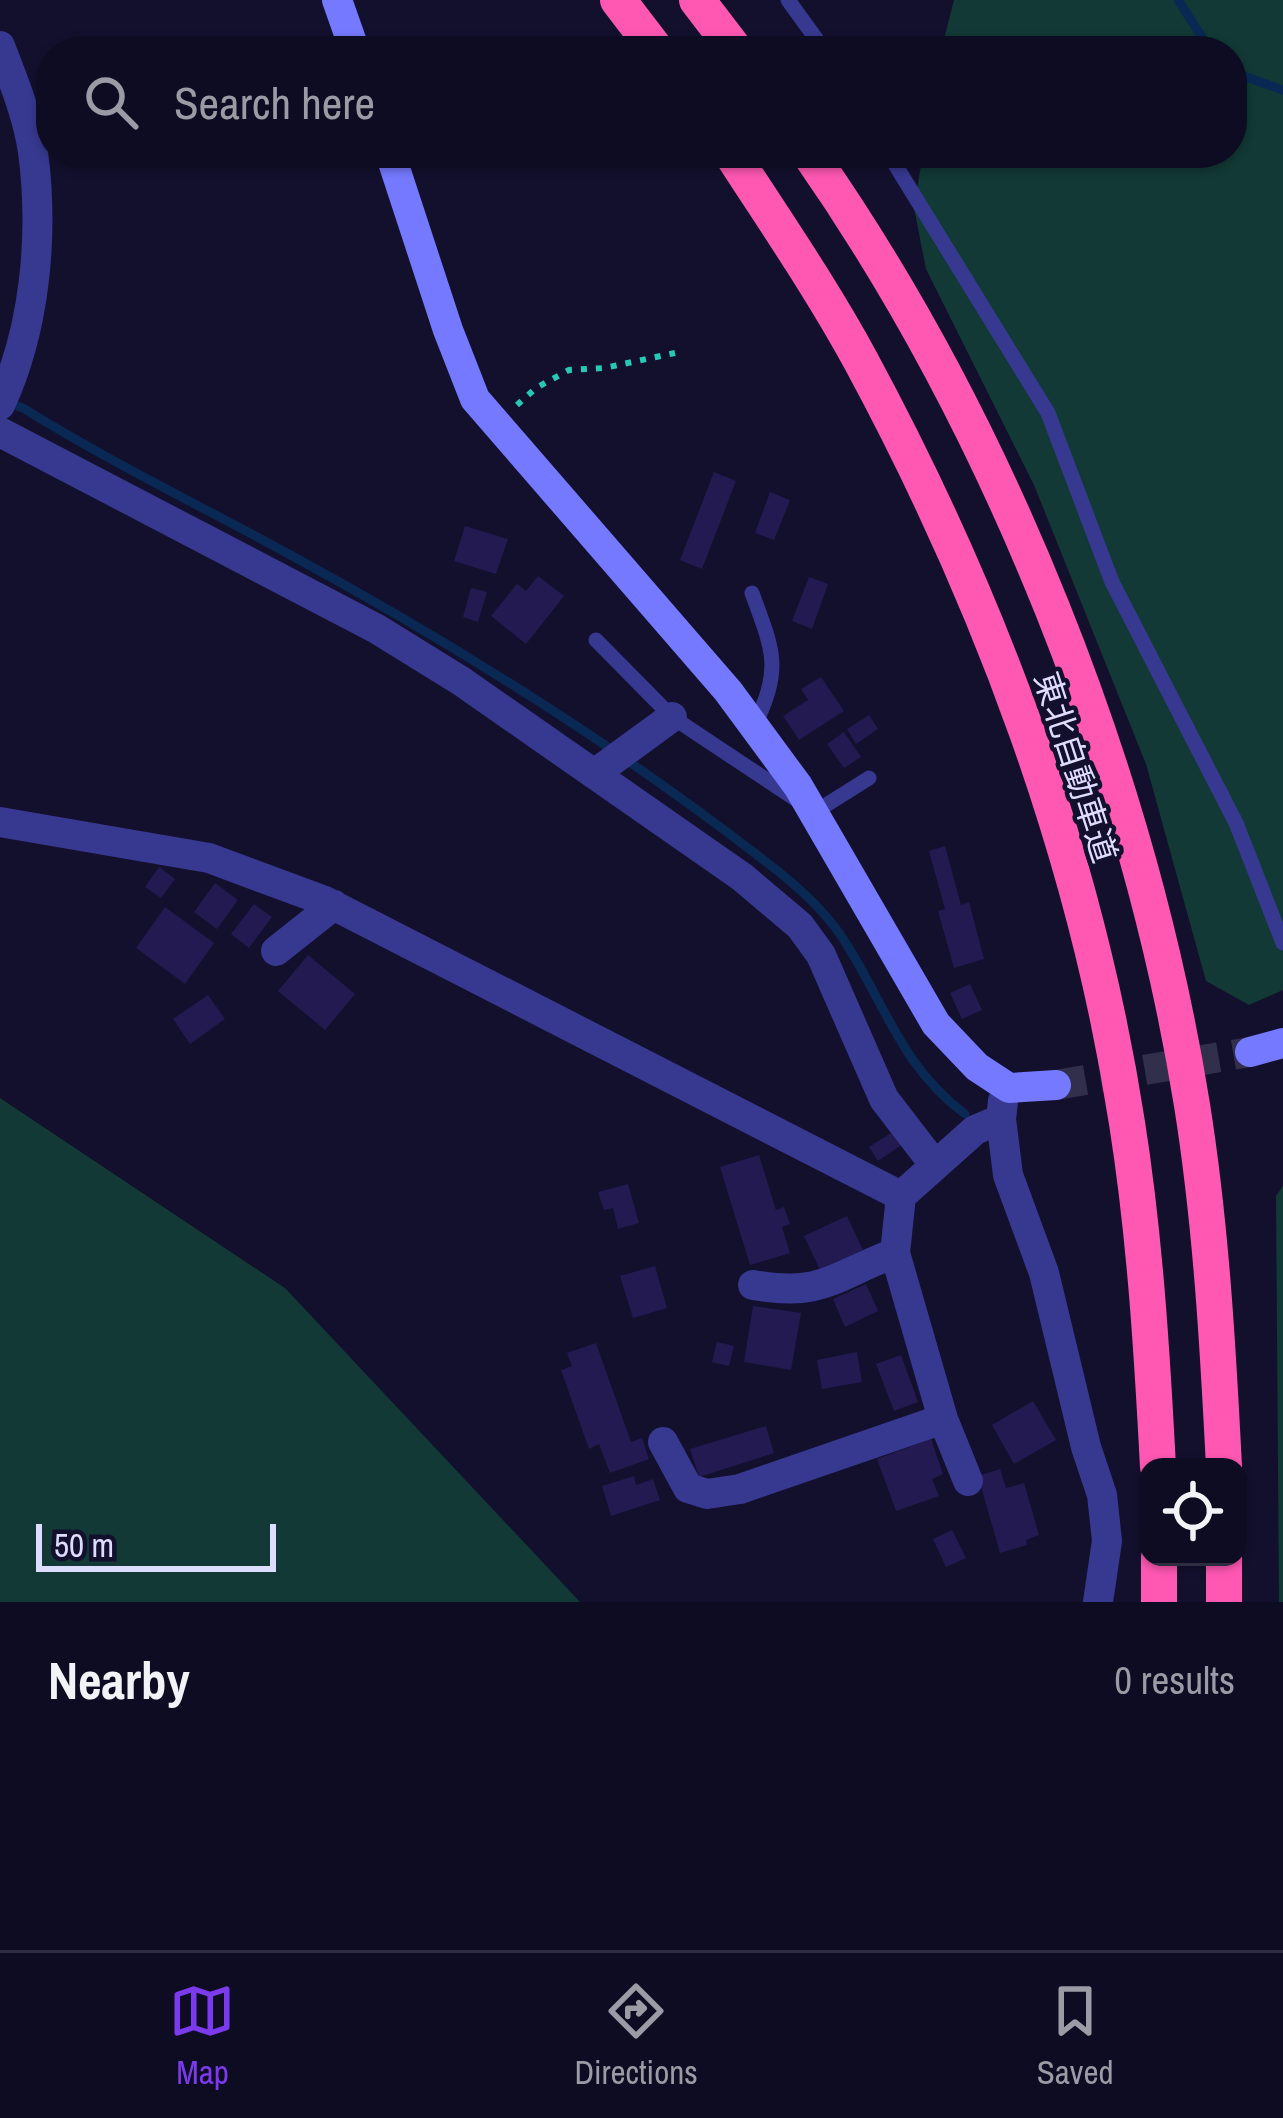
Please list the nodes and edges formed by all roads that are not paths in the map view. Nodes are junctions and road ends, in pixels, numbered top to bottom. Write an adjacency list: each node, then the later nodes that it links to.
1 (337, 0): 5 (street)
2 (618, 0): 6 (highway)
3 (697, 0): 7 (highway)
4 (788, 0): 8 (lane)
5 (350, 36)
6 (646, 36)
7 (725, 36)
8 (814, 36)
9 (0, 46): 14 (street)
10 (395, 168): 19 (street)
11 (740, 168): 38 (highway, 東北自動車道)
12 (818, 168): 39 (highway, 東北自動車道)
13 (897, 168): 25 (lane)
14 (0, 406)
15 (0, 432): 20 (street)
16 (752, 593): 19 (lane)
17 (596, 640): 18 (lane)
18 (672, 717): 20 (street); 22 (lane)
19 (754, 727): 22 (street)
20 (611, 760): 32 (street)
21 (869, 778): 22 (lane)
22 (815, 812): 30 (street)
23 (0, 823): 24 (street)
24 (334, 905): 26 (street); 33 (street)
25 (1283, 943)
26 (276, 951)
27 (1283, 1043): 28 (street)
28 (1250, 1052)
29 (1055, 1085): 30 (street)
30 (1009, 1088): 31 (street)
31 (1001, 1119): 32 (street); 43 (street)
32 (934, 1164): 33 (street)
33 (901, 1196): 34 (street)
34 (895, 1253): 35 (street); 36 (street)
35 (753, 1285)
36 (943, 1418): 37 (street); 40 (street)
37 (663, 1442)
38 (1158, 1458)
39 (1223, 1458)
40 (968, 1481)
41 (1159, 1566): 44 (highway)
42 (1224, 1566): 45 (highway)
43 (1098, 1602)
44 (1159, 1602)
45 (1224, 1602)

